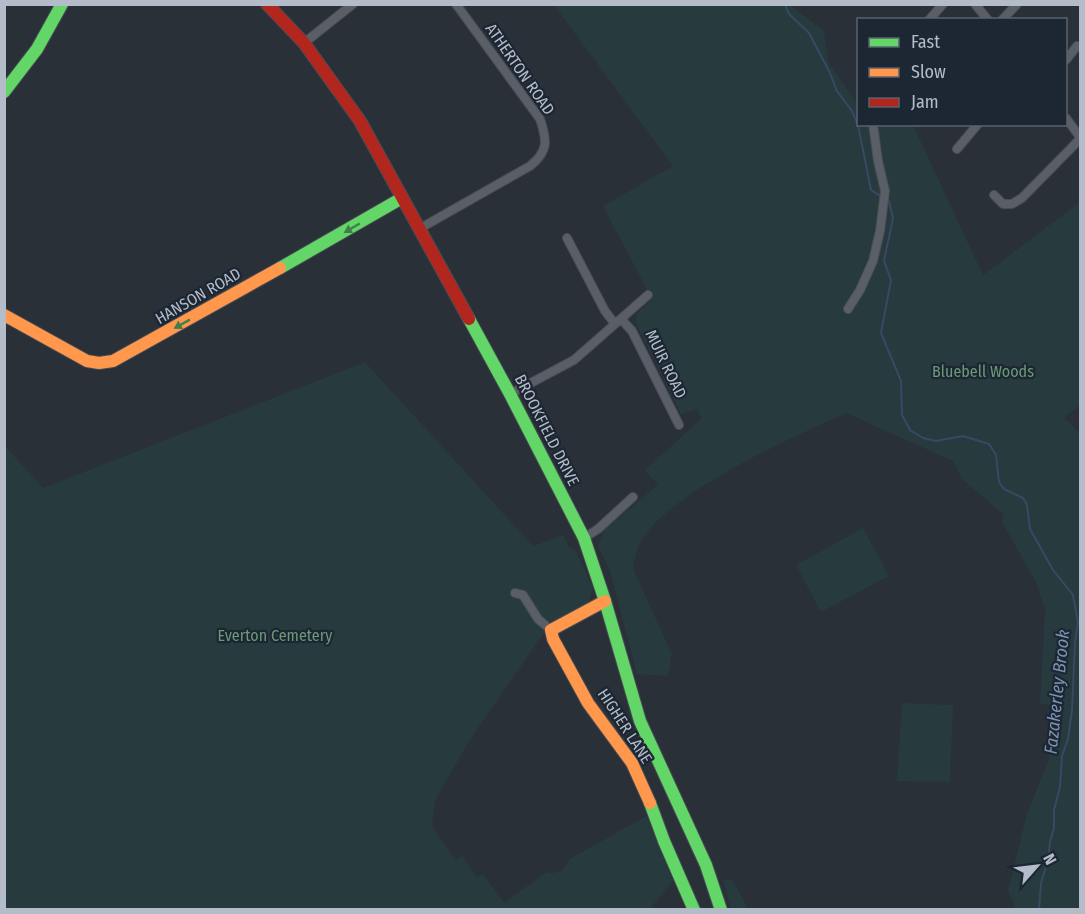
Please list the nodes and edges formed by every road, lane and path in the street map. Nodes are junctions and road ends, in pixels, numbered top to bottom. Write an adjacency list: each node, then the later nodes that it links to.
1 (62, 4): 12 (street)
2 (267, 4): 9 (street, BROOKFIELD DRIVE)
3 (353, 4): 9 (street)
4 (456, 4): 22 (street, ATHERTON ROAD)
5 (975, 4): 7 (street)
6 (1017, 4): 8 (street)
7 (986, 18)
8 (1004, 18)
9 (304, 43): 19 (street, BROOKFIELD DRIVE)
10 (1077, 46): 11 (street)
11 (1067, 58)
12 (4, 92)
13 (1067, 121): 16 (street)
14 (873, 126): 25 (street)
15 (976, 126): 17 (street)
16 (1080, 138): 20 (street)
17 (957, 150)
18 (994, 195): 20 (street)
19 (402, 198): 22 (street, BROOKFIELD DRIVE); 26 (street, HANSON ROAD, one-way to 26)
20 (1012, 204): 21 (street)
21 (1006, 214)
22 (419, 229): 28 (street, BROOKFIELD DRIVE)
23 (567, 238): 27 (street, MUIR ROAD)
24 (648, 295): 27 (street)
25 (848, 309)
26 (4, 315)
27 (618, 321): 28 (street); 29 (street, MUIR ROAD)
28 (510, 394): 31 (street, BROOKFIELD DRIVE)
29 (679, 425)
30 (633, 497): 31 (street)
31 (584, 538): 33 (street, BROOKFIELD DRIVE)
32 (516, 593): 34 (street, HIGHER LANE)
33 (605, 601): 34 (street); 36 (street, BROOKFIELD DRIVE)
34 (551, 630): 35 (street, HIGHER LANE)
35 (694, 909)
36 (721, 909)

